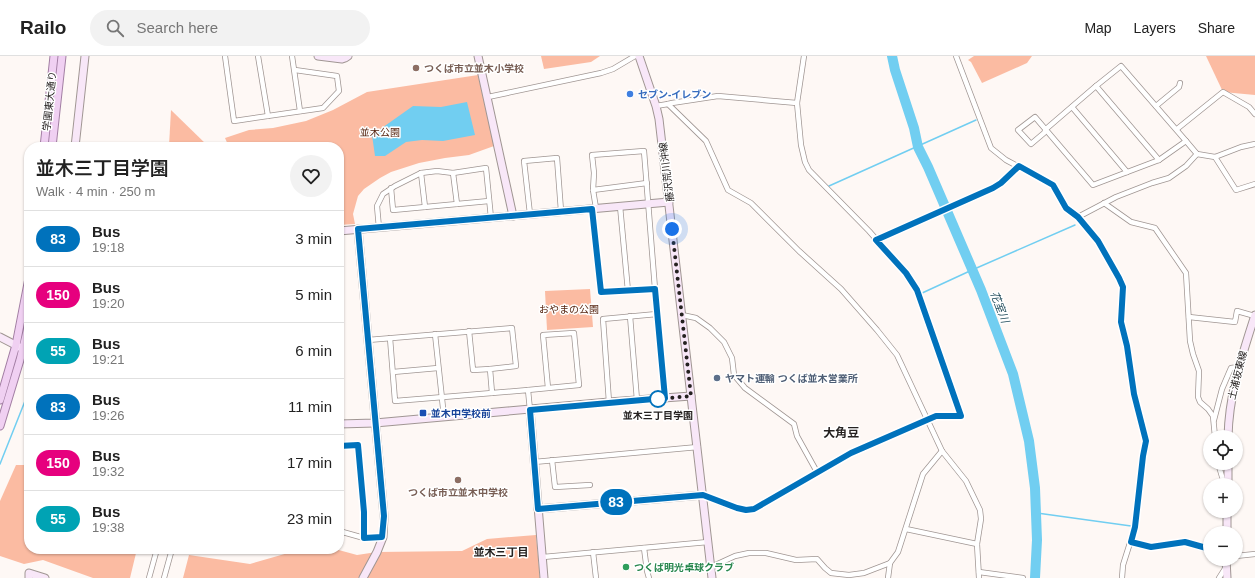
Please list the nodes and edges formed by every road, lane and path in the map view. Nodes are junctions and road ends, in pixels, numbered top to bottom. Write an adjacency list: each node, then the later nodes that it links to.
1 (54, 56): 29 (main road, 学園東大通り)
2 (62, 56): 30 (main road, 学園東大通り)
3 (85, 56): 31 (street)
4 (225, 56): 25 (street)
5 (258, 56): 25 (street)
6 (292, 56): 14 (street)
7 (318, 56): 8 (street)
8 (348, 56)
9 (478, 56): 17 (street)
10 (635, 56): 17 (street)
11 (638, 56): 20 (street, 藤沢荒川沖線)
12 (804, 56): 18 (street)
13 (956, 56): 36 (street)
14 (295, 70): 23 (street); 23 (street)
15 (1180, 84): 21 (street)
16 (1096, 86): 21 (street); 22 (street); 35 (street)
17 (488, 97): 54 (street)
18 (797, 103): 19 (street); 60 (street)
19 (668, 104): 20 (street); 92 (street)
20 (656, 106): 45 (street, 藤沢荒川沖線)
21 (1156, 106): 27 (street)
22 (1072, 107): 26 (street); 37 (street)
23 (300, 111): 25 (street)
24 (1255, 114): 27 (street)
25 (268, 116)
26 (1046, 129): 26 (street); 37 (street)
27 (1177, 129): 28 (street)
28 (1186, 141): 33 (street); 35 (street)
29 (45, 142)
30 (53, 142)
31 (76, 142)
32 (1255, 144): 34 (street)
33 (1197, 154): 34 (street); 46 (street)
34 (1215, 157): 41 (street)
35 (1159, 160): 37 (street)
36 (1019, 166): 55 (street); 60 (street)
37 (1127, 172)
38 (421, 173): 39 (street); 42 (street); 50 (street)
39 (453, 173): 44 (street); 47 (street)
40 (647, 183): 43 (street); 43 (street); 48 (street)
41 (1255, 184)
42 (391, 188): 50 (street); 57 (street)
43 (593, 190): 51 (street)
44 (489, 201): 47 (street); 56 (street)
45 (669, 202): 48 (street); 65 (street, 藤沢荒川沖線)
46 (1104, 203): 55 (street); 68 (street)
47 (457, 204): 50 (street)
48 (649, 204): 49 (street); 61 (street)
49 (620, 206): 51 (street); 62 (street)
50 (425, 207)
51 (594, 208): 52 (street); 62 (street)
52 (561, 211): 53 (street); 53 (street)
53 (530, 214): 54 (street)
54 (513, 216): 56 (street)
55 (1078, 217): 113 (street)
56 (491, 218): 57 (street)
57 (379, 228): 58 (street)
58 (358, 229): 59 (street); 73 (street)
59 (344, 230)
60 (876, 240): 92 (street)
61 (655, 289): 62 (street); 64 (street)
62 (628, 291)
63 (24, 304): 74 (main road)
64 (657, 314): 66 (street); 86 (street)
65 (682, 315): 84 (street, 藤沢荒川沖線); 104 (street)
66 (630, 316): 88 (street); 89 (street)
67 (1255, 316): 68 (street); 77 (street, 土浦坂東線)
68 (1189, 317): 93 (street)
69 (469, 331): 70 (street); 79 (street); 79 (street)
70 (435, 334): 72 (street); 78 (street)
71 (0, 337): 74 (street)
72 (390, 338): 73 (street); 80 (street)
73 (368, 340): 94 (street)
74 (16, 345): 75 (street); 87 (main road)
75 (24, 349)
76 (24, 356): 96 (main road)
77 (1238, 367): 93 (street); 98 (street, 土浦坂東線)
78 (438, 368): 80 (street); 85 (street)
79 (490, 369): 83 (street)
80 (393, 372): 85 (street)
81 (548, 388): 81 (street); 82 (street)
82 (528, 390): 83 (street); 90 (street)
83 (492, 393): 85 (street)
84 (691, 396): 86 (street); 100 (street, 藤沢荒川沖線)
85 (441, 397): 91 (street)
86 (665, 398): 88 (street)
87 (0, 400)
88 (637, 400): 89 (street)
89 (609, 402): 90 (street)
90 (530, 410): 91 (street); 103 (street)
91 (444, 417): 94 (street)
92 (927, 420): 101 (street); 104 (street)
93 (1214, 420): 97 (street)
94 (376, 423): 95 (street); 110 (street)
95 (344, 424)
96 (0, 426)
97 (1215, 430)
98 (1228, 430)
99 (344, 446): 111 (street)
100 (698, 447): 102 (street); 106 (street, 藤沢荒川沖線)
101 (942, 451): 108 (street); 114 (street)
102 (552, 460): 103 (street); 105 (street)
103 (534, 462): 107 (street)
104 (817, 472): 106 (street)
105 (590, 485)
106 (703, 495): 107 (street); 112 (street, 藤沢荒川沖線)
107 (538, 509): 122 (street)
108 (906, 529): 114 (street); 123 (street)
109 (344, 532): 111 (street)
110 (382, 537): 111 (street); 132 (street)
111 (364, 538)
112 (708, 542): 116 (street); 124 (street, 藤沢荒川沖線)
113 (1131, 542): 115 (street); 140 (street)
114 (977, 544): 126 (street)
115 (1203, 547)
116 (644, 548): 117 (street); 135 (street)
117 (593, 552): 122 (street); 134 (street)
118 (156, 554): 130 (street)
119 (171, 554): 131 (street)
120 (1255, 554): 121 (street)
121 (1243, 555)
122 (543, 556): 133 (street)
123 (890, 562): 127 (street); 137 (street)
124 (711, 567): 127 (street); 136 (street, 藤沢荒川沖線)
125 (1226, 567): 141 (street); 142 (street)
126 (979, 572): 138 (street); 139 (street)
127 (849, 576)
128 (29, 578): 129 (street)
129 (46, 578)
130 (149, 578)
131 (164, 578)
132 (363, 578)
133 (544, 578)
134 (596, 578)
135 (649, 578)
136 (712, 578)
137 (888, 578)
138 (979, 578)
139 (1023, 578)
140 (1122, 578)
141 (1219, 578)
142 (1227, 578)

